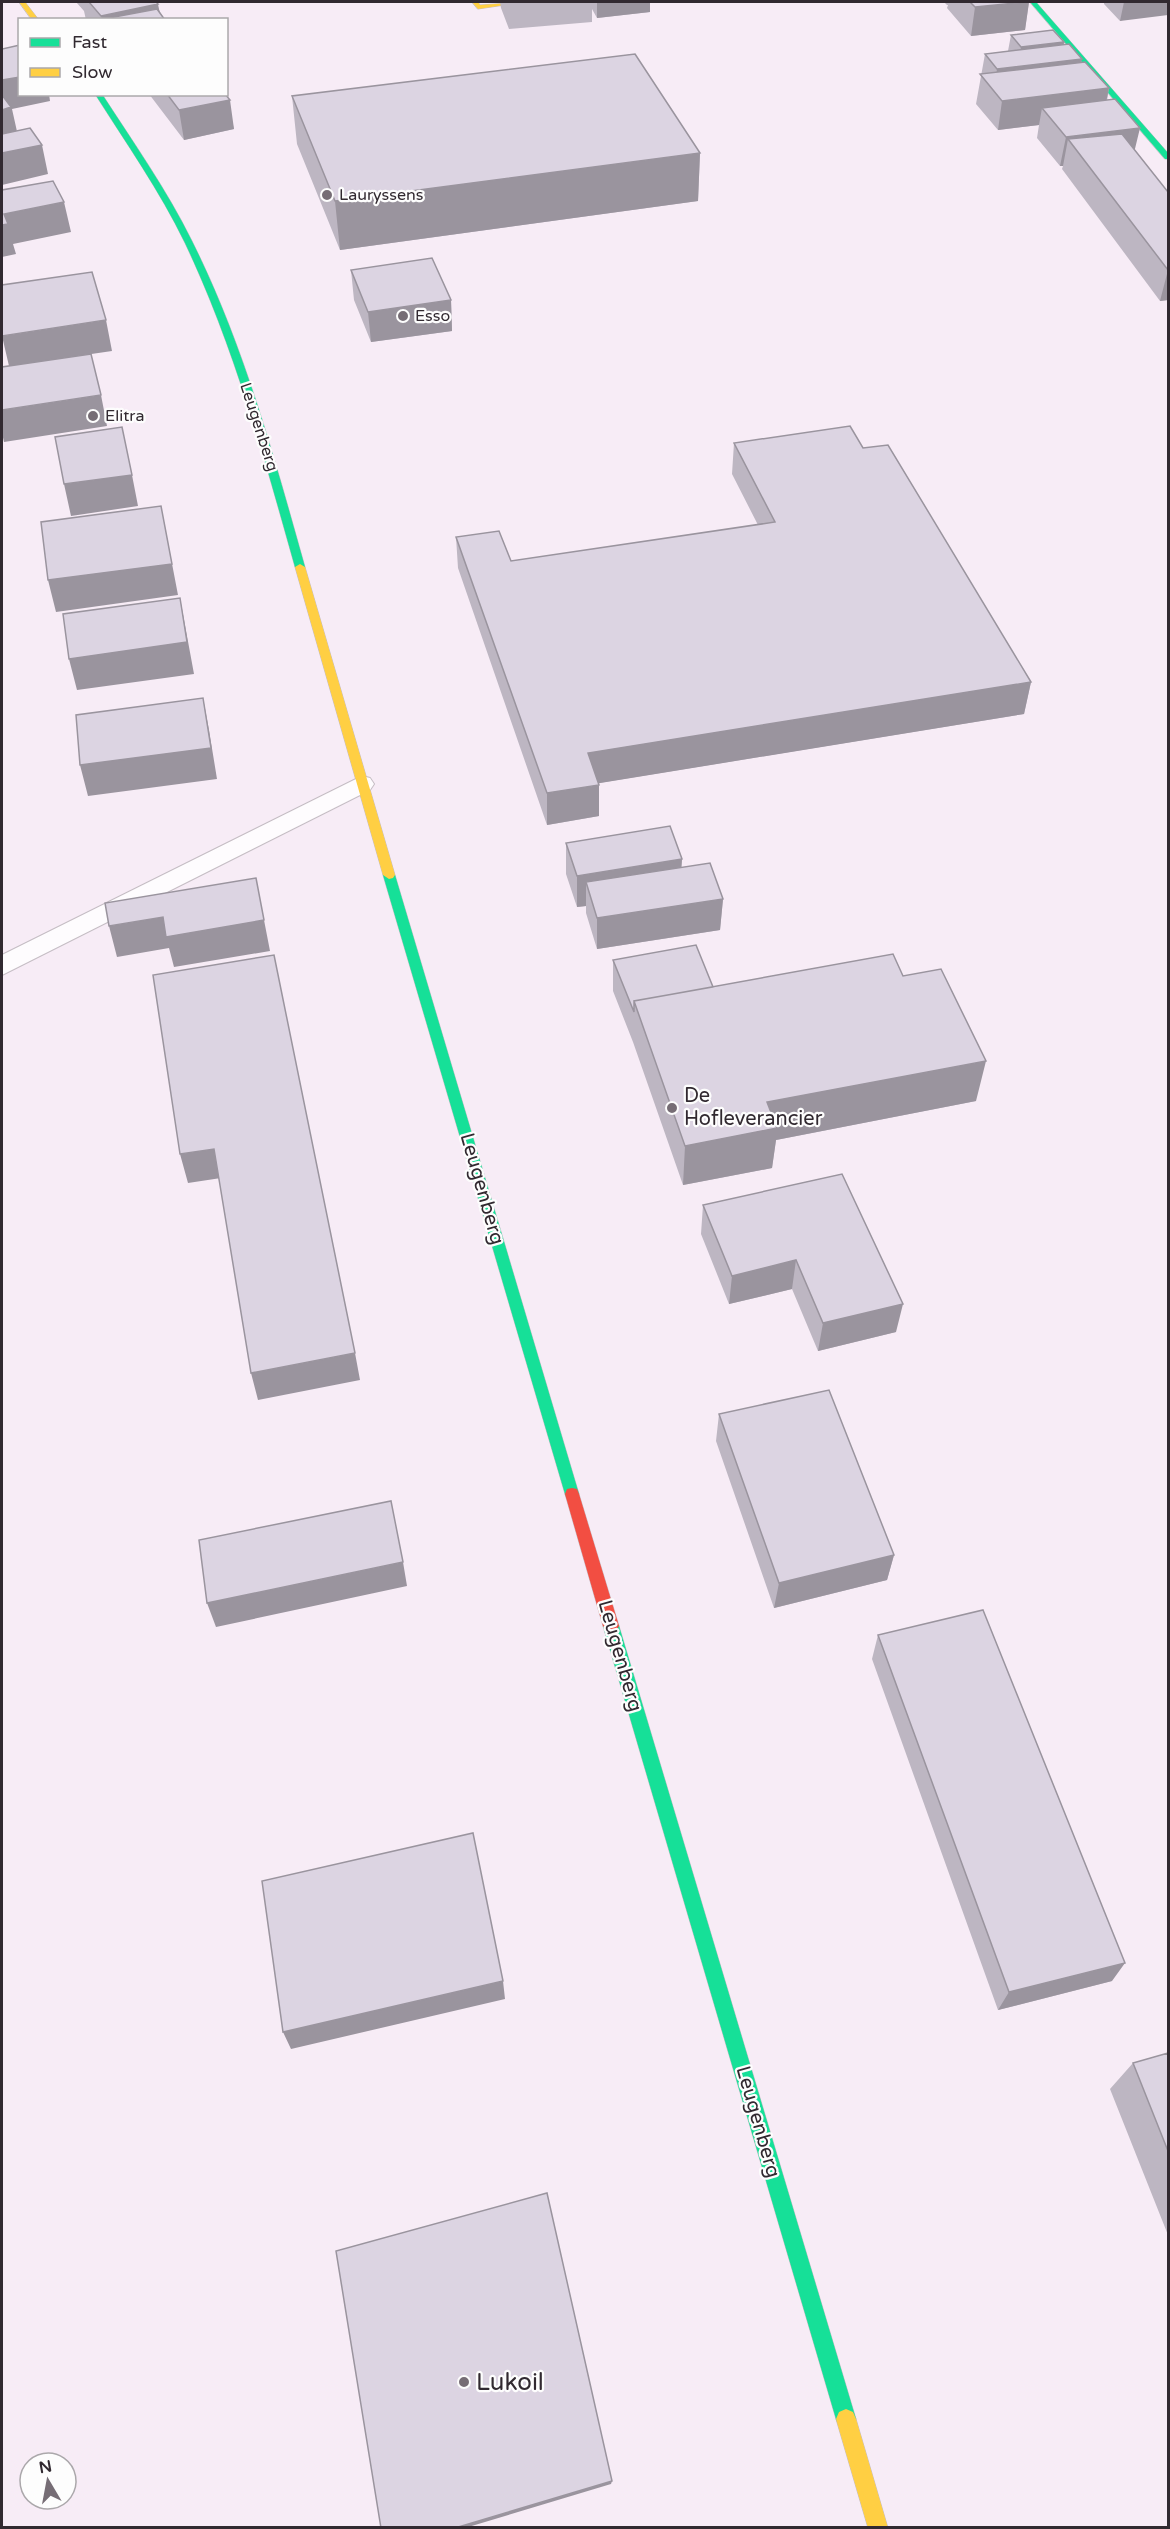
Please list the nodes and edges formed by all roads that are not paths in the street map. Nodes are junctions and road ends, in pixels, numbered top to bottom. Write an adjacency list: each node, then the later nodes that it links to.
1 (22, 2): 5 (main road)
2 (475, 2): 3 (main road)
3 (521, 2)
4 (1033, 2): 7 (main road)
5 (34, 18)
6 (99, 96): 8 (main road, Leugenberg)
7 (1168, 157)
8 (362, 784): 9 (lane); 10 (main road, Leugenberg)
9 (2, 966)
10 (878, 2528)

